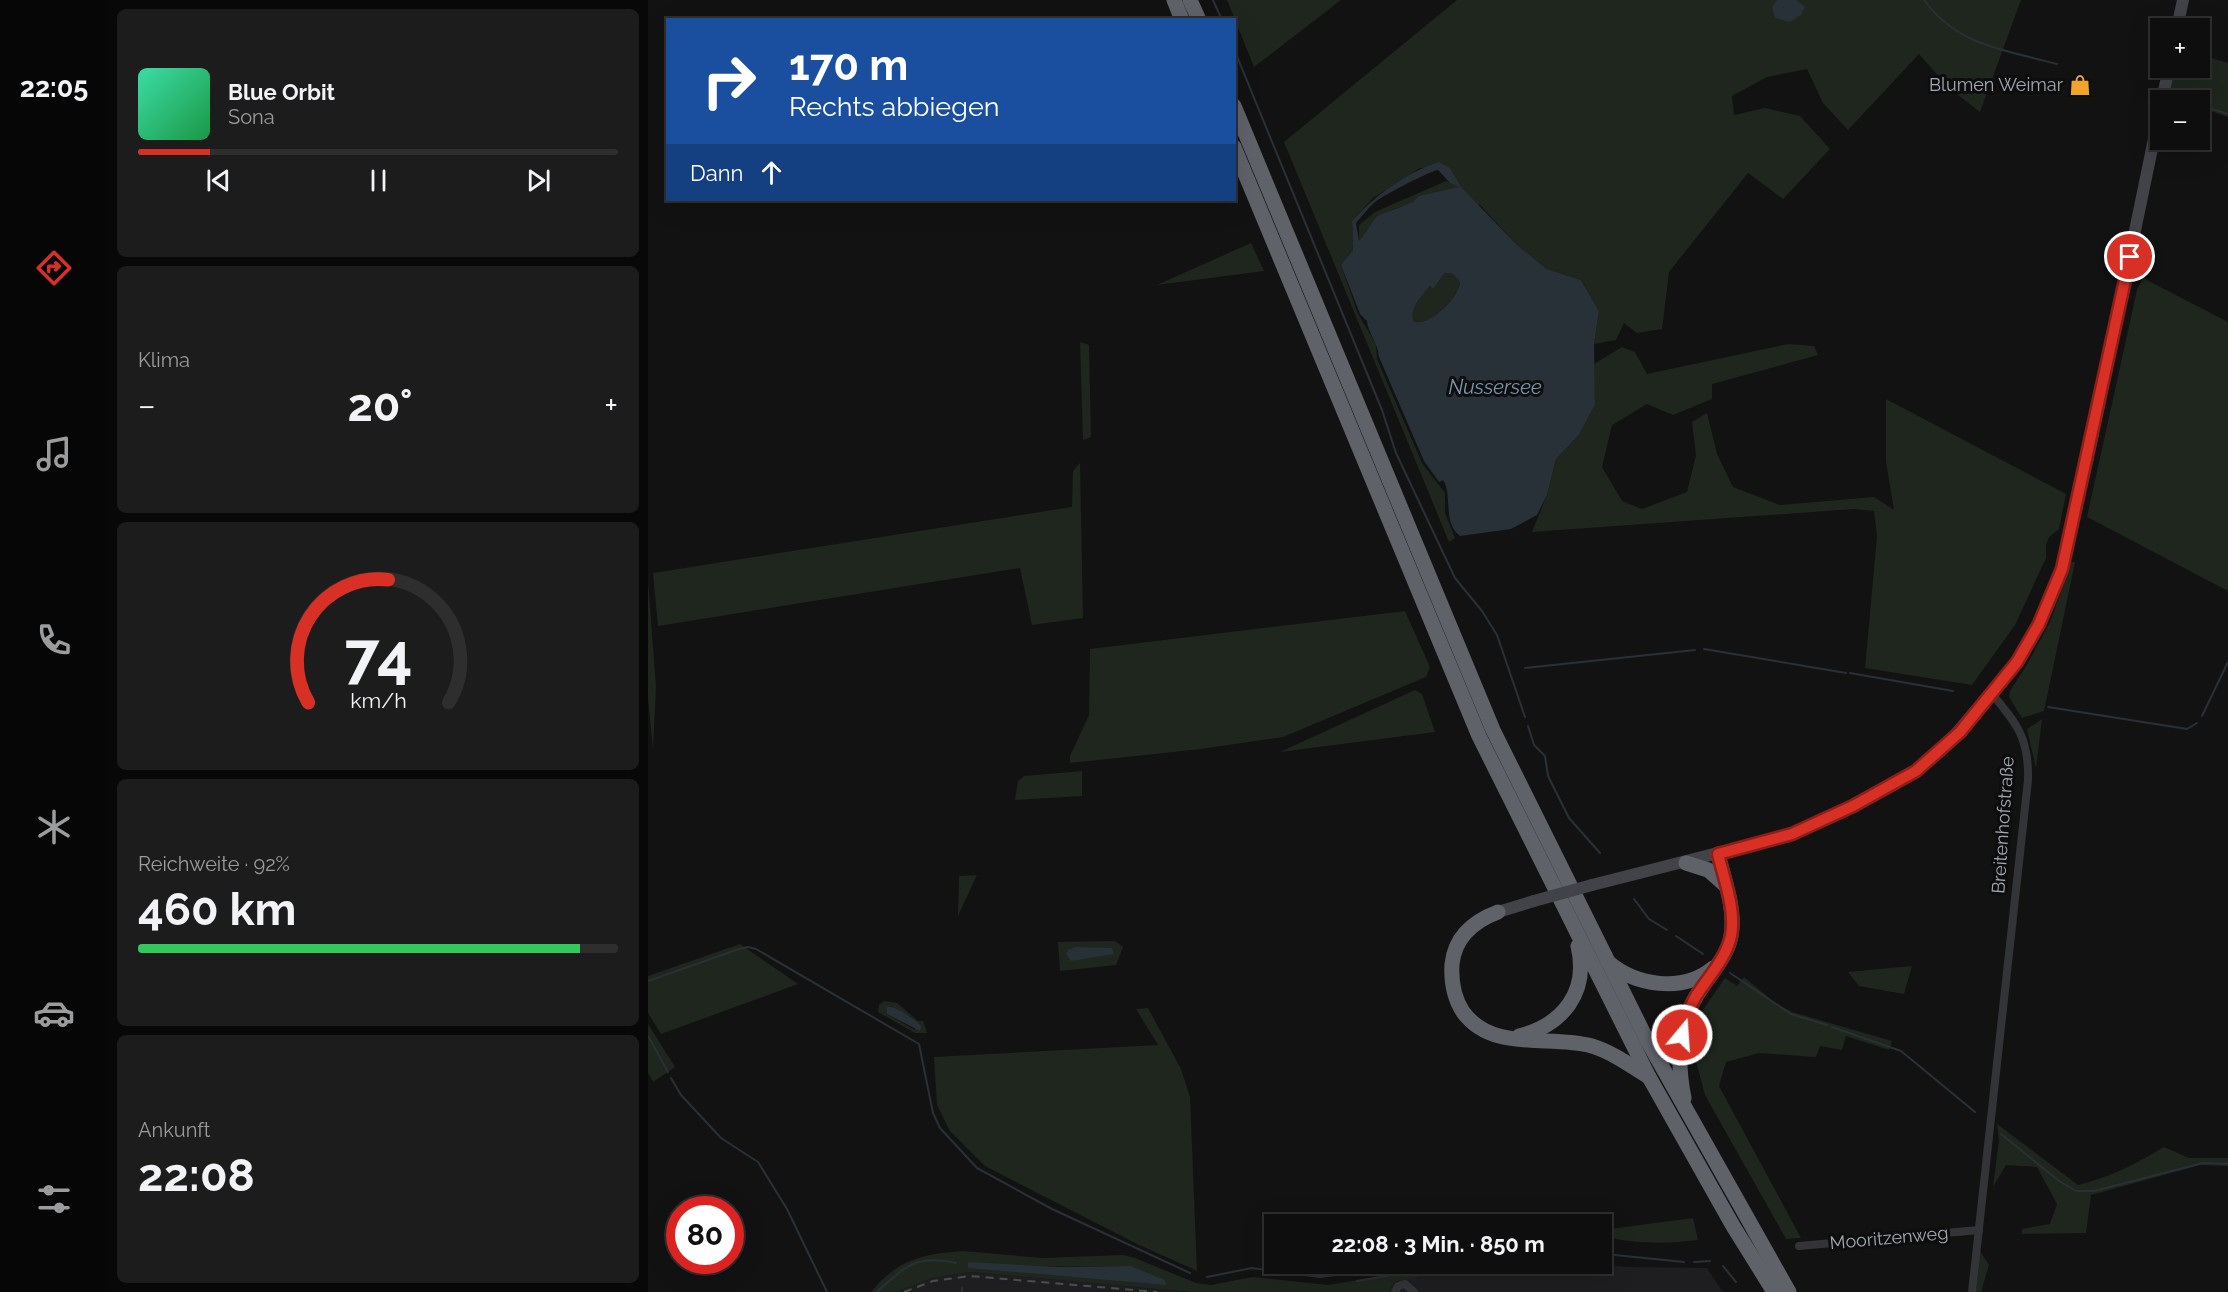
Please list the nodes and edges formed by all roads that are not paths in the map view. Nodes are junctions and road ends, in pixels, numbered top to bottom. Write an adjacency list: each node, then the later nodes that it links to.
1 (1173, 0): 4 (highway)
2 (1190, 0): 5 (highway)
3 (2183, 0): 6 (main road)
4 (1181, 18)
5 (1197, 18)
6 (2179, 18)
7 (1236, 110): 16 (highway)
8 (2152, 150): 10 (main road)
9 (1236, 152): 15 (highway)
10 (1992, 694): 11 (main road); 21 (street, Breitenhofstraße)
11 (1718, 854): 12 (main road); 13 (highway)
12 (1686, 863): 13 (highway); 14 (main road, bridge)
13 (1725, 885): 17 (highway)
14 (1498, 912): 18 (highway)
15 (1571, 924): 18 (highway); 19 (highway)
16 (1606, 960): 17 (highway); 20 (highway)
17 (1720, 962): 20 (highway)
18 (1510, 1039): 19 (highway)
19 (1649, 1077): 25 (highway)
20 (1687, 1113): 26 (highway)
21 (1979, 1230): 22 (street, Mooritzenweg); 27 (street, Breitenhofstraße)
22 (1799, 1246)
23 (1395, 1292): 24 (street)
24 (1414, 1292)
25 (1773, 1292)
26 (1789, 1292)
27 (1972, 1292)

